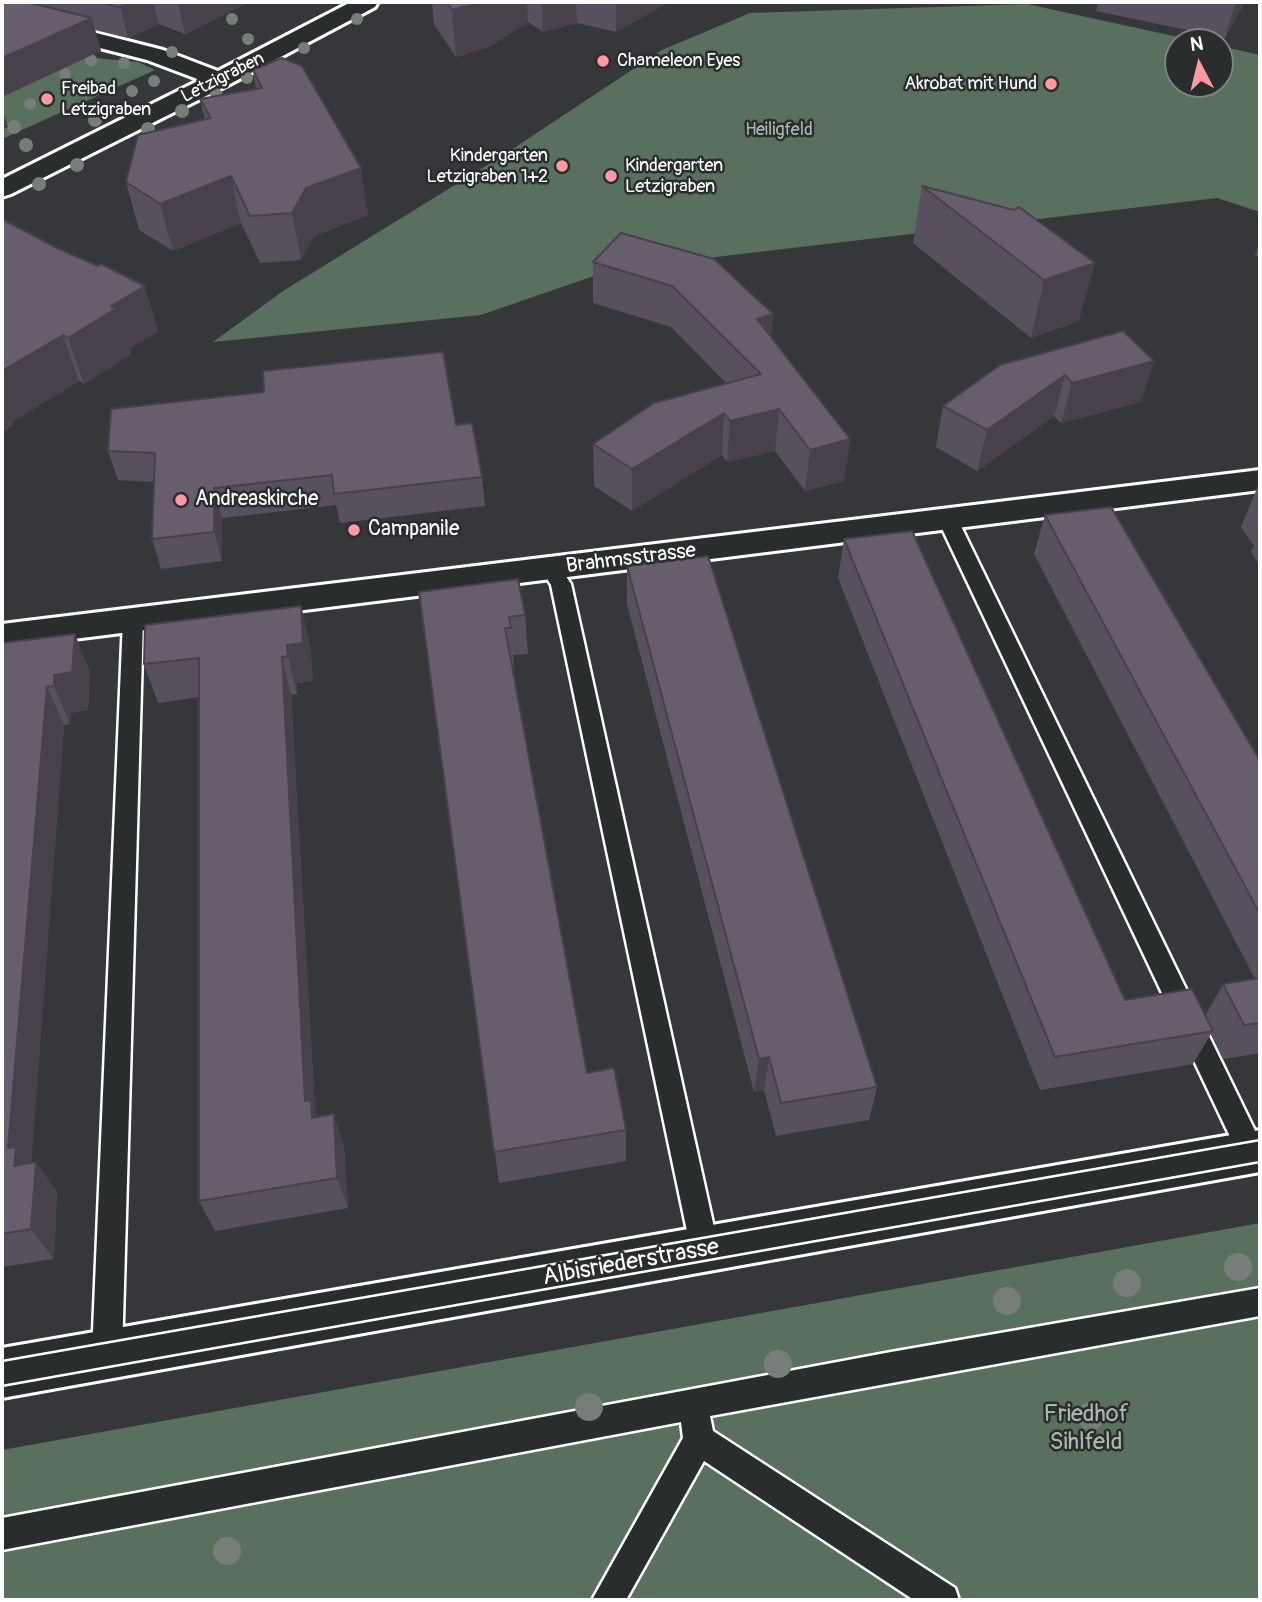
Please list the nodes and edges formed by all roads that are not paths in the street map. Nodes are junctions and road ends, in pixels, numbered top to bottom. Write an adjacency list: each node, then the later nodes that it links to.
1 (367, 2): 3 (street, Letzigraben)
2 (2, 16): 3 (street)
3 (220, 80): 4 (street, Letzigraben)
4 (2, 189)
5 (1260, 480): 6 (street, Brahmsstrasse)
6 (948, 520): 7 (street, Brahmsstrasse); 10 (lane)
7 (551, 569): 8 (street, Brahmsstrasse); 11 (lane)
8 (134, 619): 9 (street, Brahmsstrasse); 13 (lane)
9 (2, 636)
10 (1256, 1152): 11 (street, Albisriederstrasse)
11 (705, 1250): 13 (street, Albisriederstrasse)
12 (1260, 1302): 15 (lane)
13 (107, 1355): 14 (street, Albisriederstrasse)
14 (2, 1373)
15 (693, 1404): 16 (lane); 17 (lane)
16 (699, 1440): 18 (lane); 19 (lane)
17 (2, 1534)
18 (608, 1600)
19 (943, 1600)

